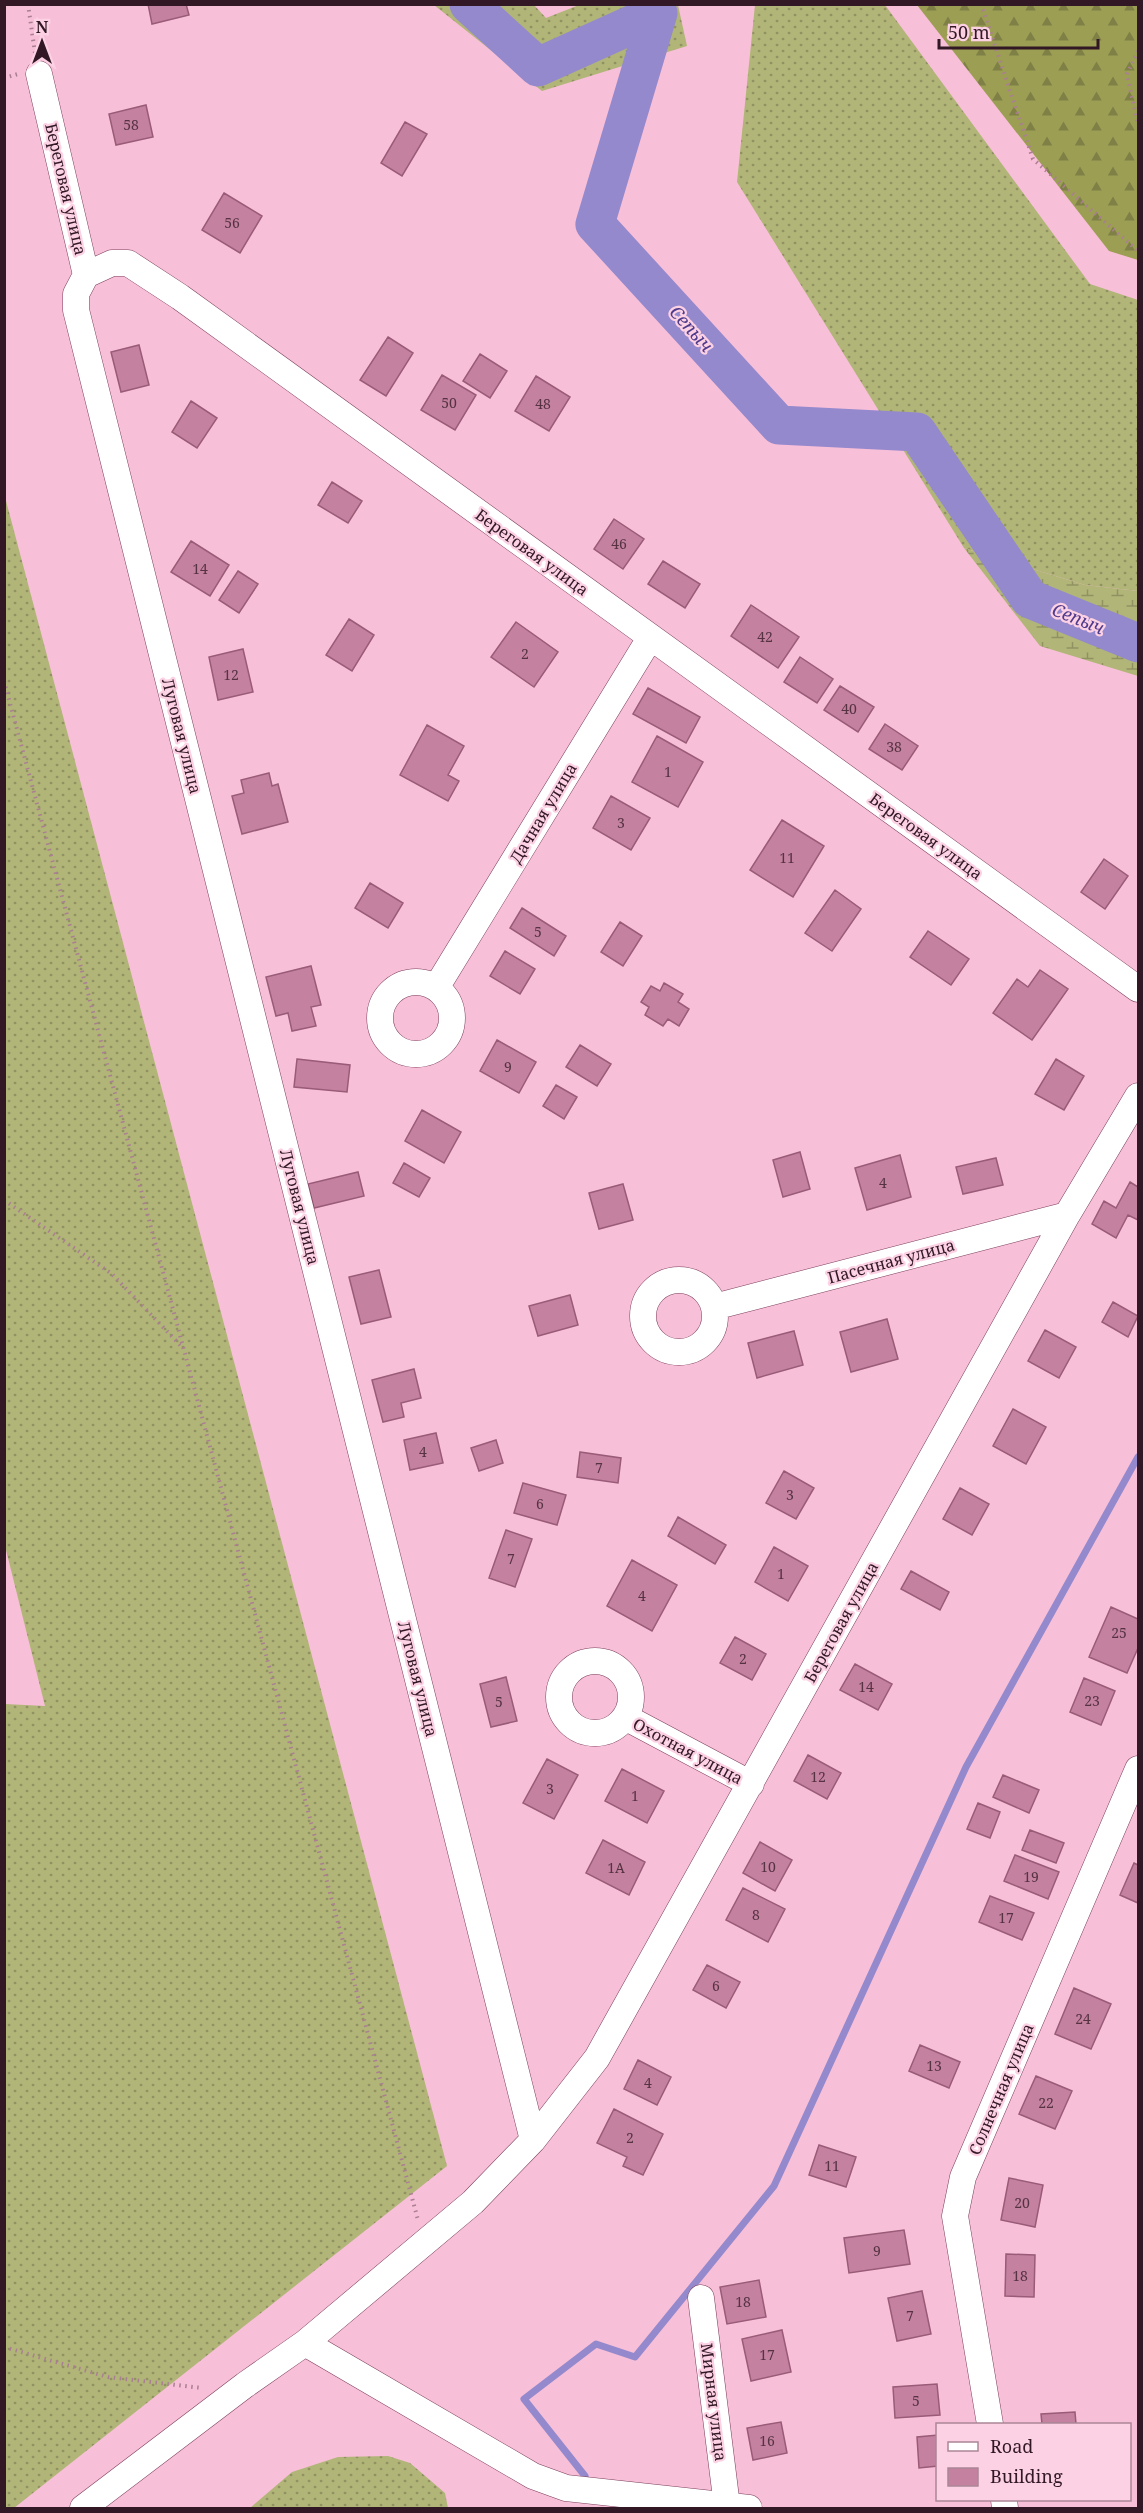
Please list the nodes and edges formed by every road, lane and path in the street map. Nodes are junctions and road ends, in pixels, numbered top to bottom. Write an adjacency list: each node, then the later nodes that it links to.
1 (28, 4): 4 (path)
2 (981, 4): 6 (path)
3 (1138, 51): 5 (path)
4 (39, 74): 7 (street, Береговая улица)
5 (1138, 125)
6 (1138, 251)
7 (86, 275): 8 (street, Береговая улица); 20 (street, Луговая улица)
8 (650, 638): 10 (street, Дачная улица); 11 (street, Береговая улица)
9 (4, 681): 16 (path)
10 (436, 988)
11 (1138, 988)
12 (1138, 1096): 14 (street, Береговая улица)
13 (4, 1200): 16 (path)
14 (1067, 1215): 15 (street, Пасечная улица); 19 (street, Береговая улица)
15 (714, 1306)
16 (184, 1348): 21 (path)
17 (625, 1717): 19 (street, Охотная улица)
18 (1138, 1769): 26 (street, Солнечная улица)
19 (751, 1784): 20 (street, Береговая улица)
20 (533, 2140): 21 (street, Береговая улица)
21 (425, 2244): 23 (street, Береговая улица)
22 (701, 2298): 27 (street, Мирная улица)
23 (305, 2343): 27 (street); 28 (street, Береговая улица)
24 (4, 2347): 25 (path)
25 (205, 2387)
26 (990, 2423)
27 (738, 2507)
28 (83, 2508)

